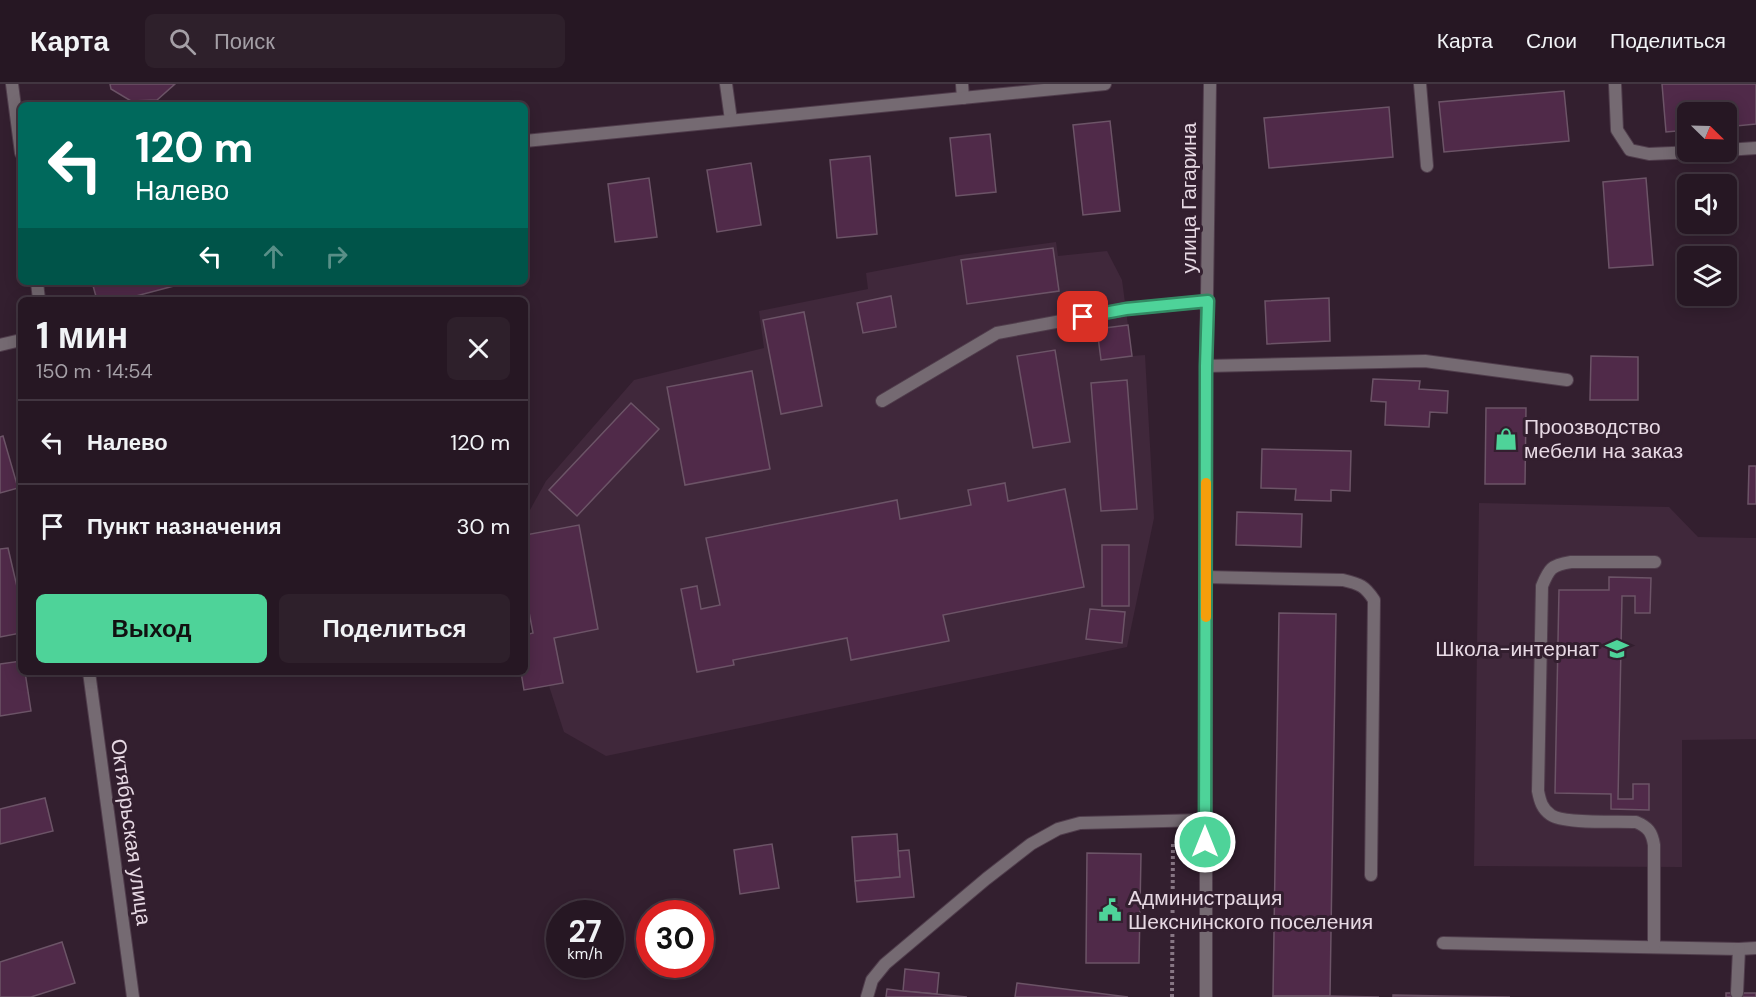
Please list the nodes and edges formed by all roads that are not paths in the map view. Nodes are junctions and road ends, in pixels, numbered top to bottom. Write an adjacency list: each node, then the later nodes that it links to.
1 (12, 84): 10 (street)
2 (726, 84): 9 (street)
3 (962, 84): 8 (street)
4 (1105, 84): 8 (street)
5 (1210, 84): 16 (street, улица Гагарина)
6 (1419, 84): 15 (street)
7 (1615, 84): 14 (street)
8 (963, 98): 9 (street)
9 (731, 120): 11 (street)
10 (18, 130)
11 (528, 141)
12 (1756, 148): 13 (street)
13 (1737, 149)
14 (1677, 153)
15 (1427, 166)
16 (1208, 301): 19 (street, улица Гагарина); 21 (street)
17 (18, 341): 18 (street)
18 (0, 345)
19 (1206, 366): 20 (street); 23 (street, улица Гагарина)
20 (1567, 380)
21 (882, 401)
22 (1655, 562): 28 (street)
23 (1206, 577): 25 (street, улица Гагарина); 26 (street)
24 (89, 675): 32 (street, Октябрьская улица)
25 (1205, 820): 33 (street); 34 (street, улица Гагарина)
26 (1371, 875)
27 (1443, 943): 28 (street)
28 (1654, 946): 30 (street)
29 (1756, 948): 30 (street)
30 (1739, 949): 31 (street)
31 (1737, 993)
32 (134, 997)
33 (867, 997)
34 (1206, 997)

